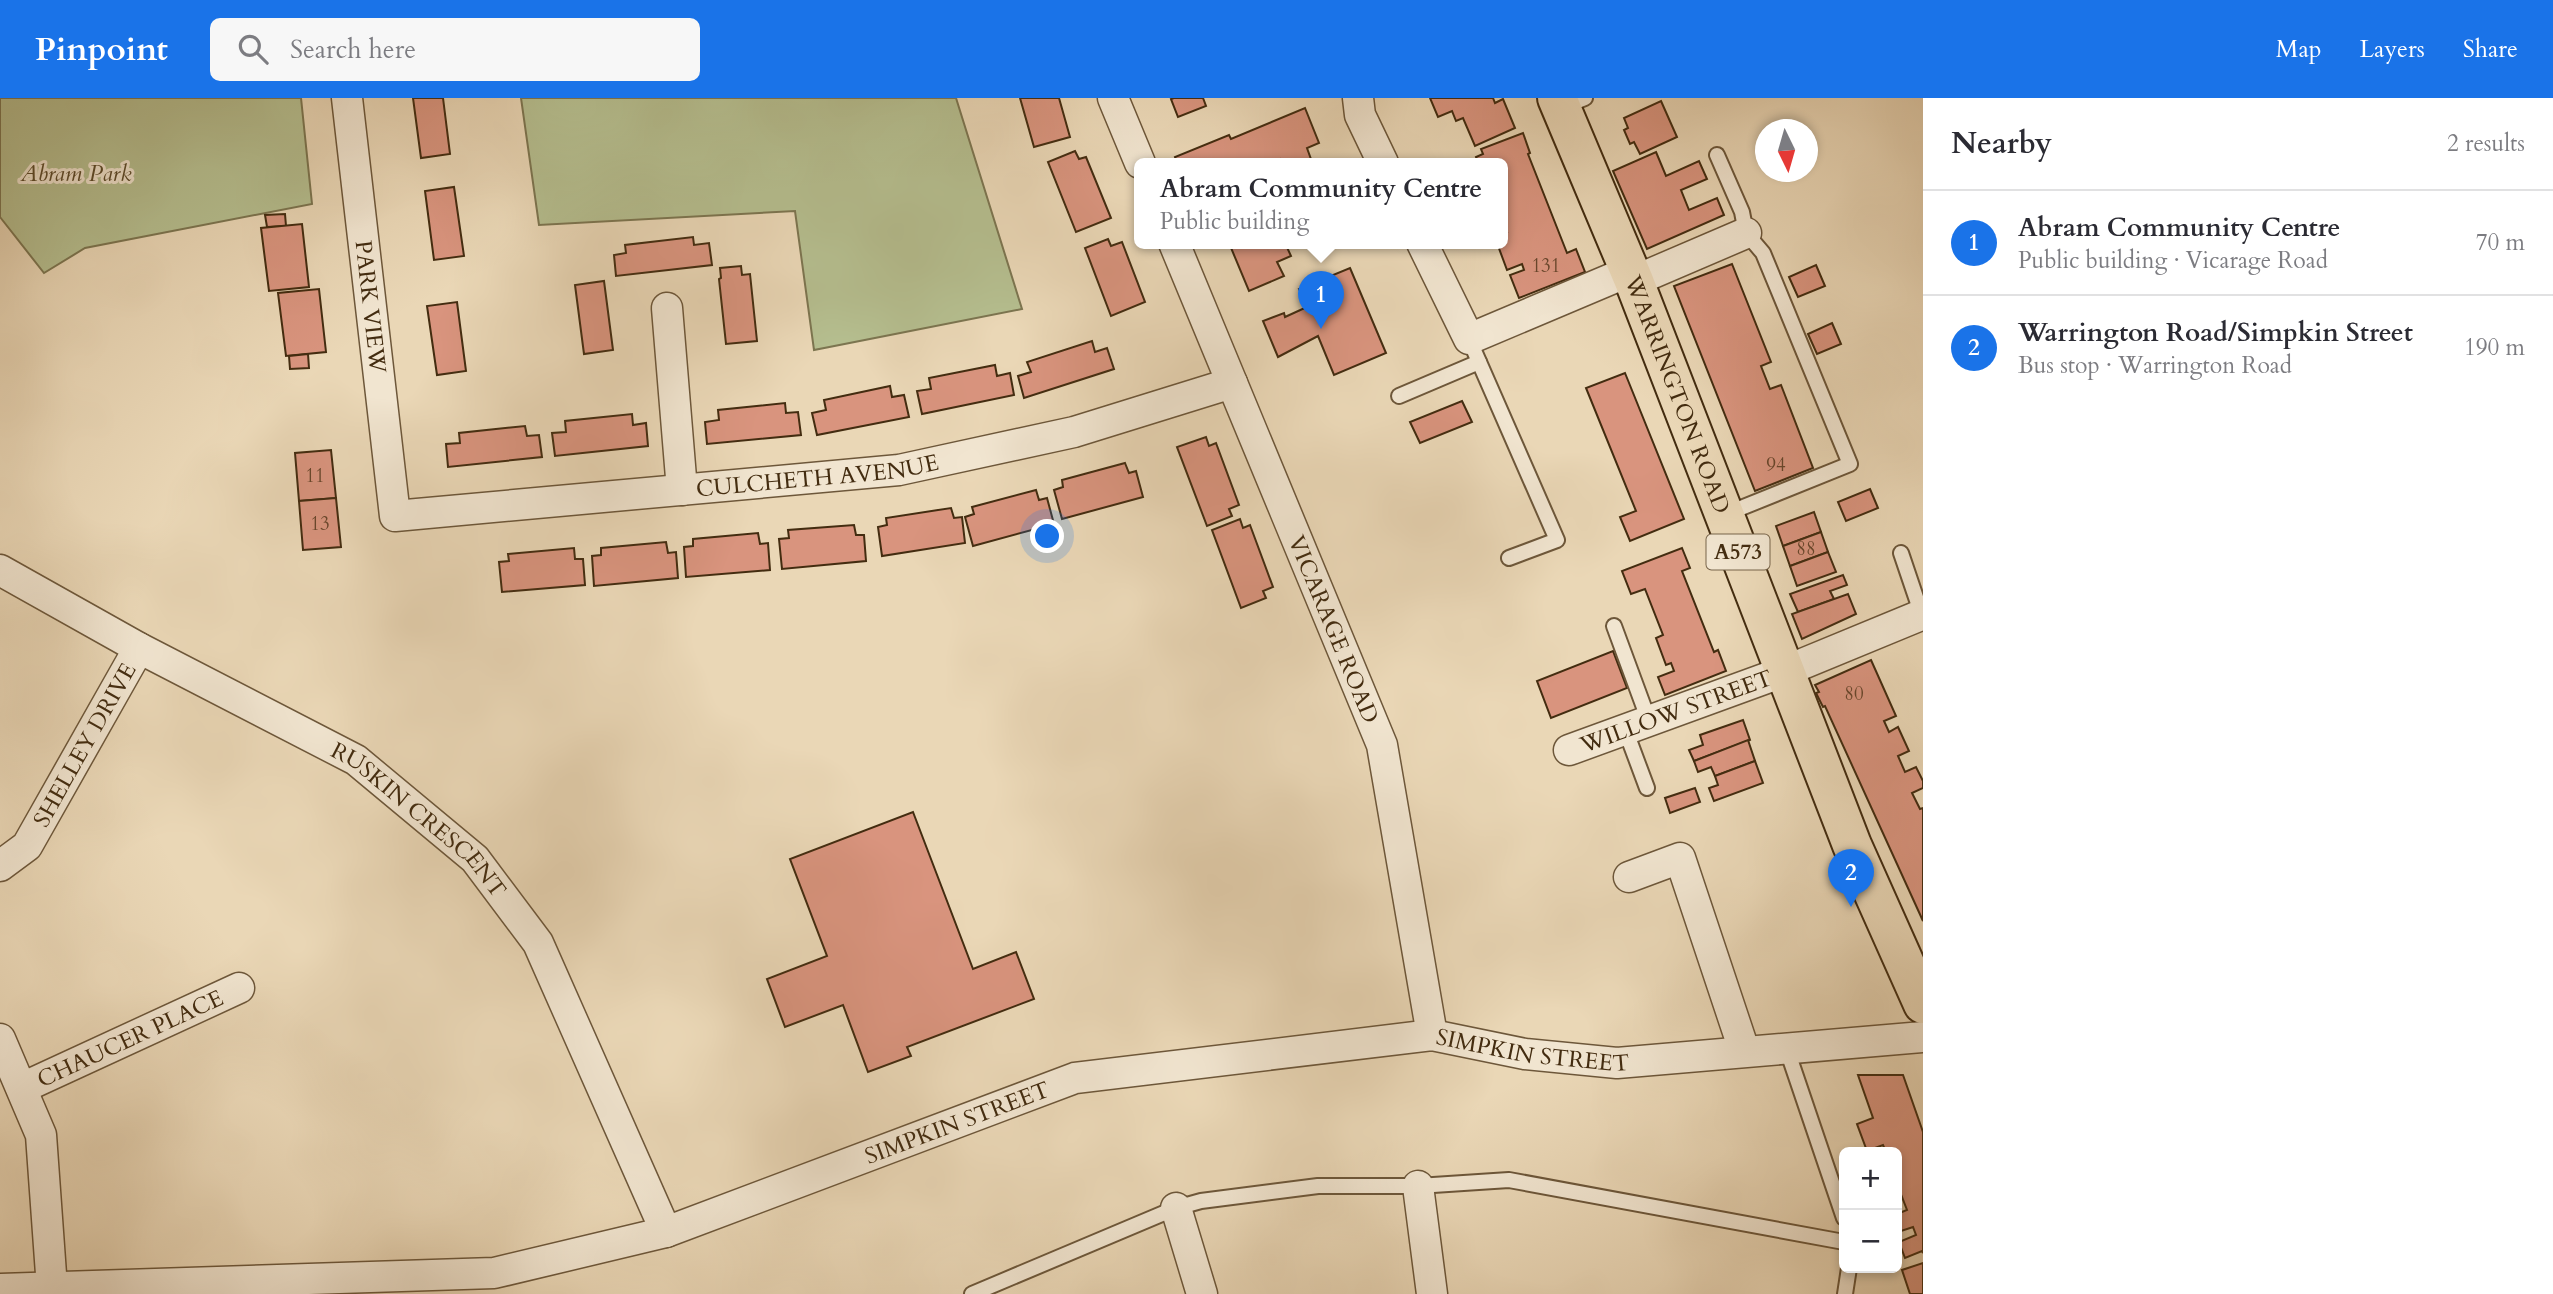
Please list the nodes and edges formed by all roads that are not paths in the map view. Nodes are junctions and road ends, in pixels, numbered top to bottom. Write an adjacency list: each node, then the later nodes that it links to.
1 (347, 98): 18 (street, PARK VIEW)
2 (1113, 98): 6 (street)
3 (1358, 98): 7 (street)
4 (1568, 101): 11 (main road, WARRINGTON ROAD / A573)
5 (1717, 155): 8 (lane)
6 (1138, 158)
7 (1381, 158)
8 (1746, 233): 11 (street); 17 (lane)
9 (1176, 249): 14 (street, VICARAGE ROAD)
10 (1425, 249): 13 (street)
11 (1632, 276): 13 (street); 17 (main road, WARRINGTON ROAD / A573)
12 (667, 308): 16 (street)
13 (1474, 351): 15 (lane); 20 (lane)
14 (1232, 383): 16 (street, CULCHETH AVENUE); 33 (street, VICARAGE ROAD)
15 (1399, 396)
16 (682, 490): 18 (street, CULCHETH AVENUE)
17 (1723, 515): 25 (main road, WARRINGTON ROAD / A573)
18 (395, 516)
19 (1901, 553): 22 (lane)
20 (1509, 558)
21 (0, 570): 24 (street, RUSKIN CRESCENT)
22 (1922, 617): 25 (street, WILLOW STREET)
23 (1614, 626): 26 (lane)
24 (139, 648): 29 (street, SHELLEY DRIVE); 42 (street, RUSKIN CRESCENT)
25 (1783, 673): 26 (street, WILLOW STREET); 32 (main road, WARRINGTON ROAD / A573)
26 (1637, 725): 27 (street, WILLOW STREET); 28 (lane)
27 (1569, 750)
28 (1647, 788)
29 (0, 866)
30 (1629, 877): 37 (street)
31 (239, 988): 38 (street, CHAUCER PLACE)
32 (1923, 1004)
33 (1432, 1035): 37 (street, SIMPKIN STREET); 42 (street, SIMPKIN STREET)
34 (1923, 1037): 36 (street, SIMPKIN STREET)
35 (0, 1039): 38 (street)
36 (1786, 1047): 37 (street, SIMPKIN STREET); 41 (lane)
37 (1744, 1051)
38 (22, 1088): 45 (street)
39 (1418, 1186): 40 (lane); 43 (lane); 49 (street)
40 (1176, 1208): 47 (lane); 48 (street)
41 (1841, 1210)
42 (666, 1232): 45 (street, SIMPKIN STREET)
43 (1839, 1241)
44 (1848, 1273): 50 (lane)
45 (52, 1288): 46 (street, SIMPKIN STREET)
46 (0, 1289)
47 (972, 1294)
48 (1202, 1294)
49 (1432, 1294)
50 (1846, 1294)

